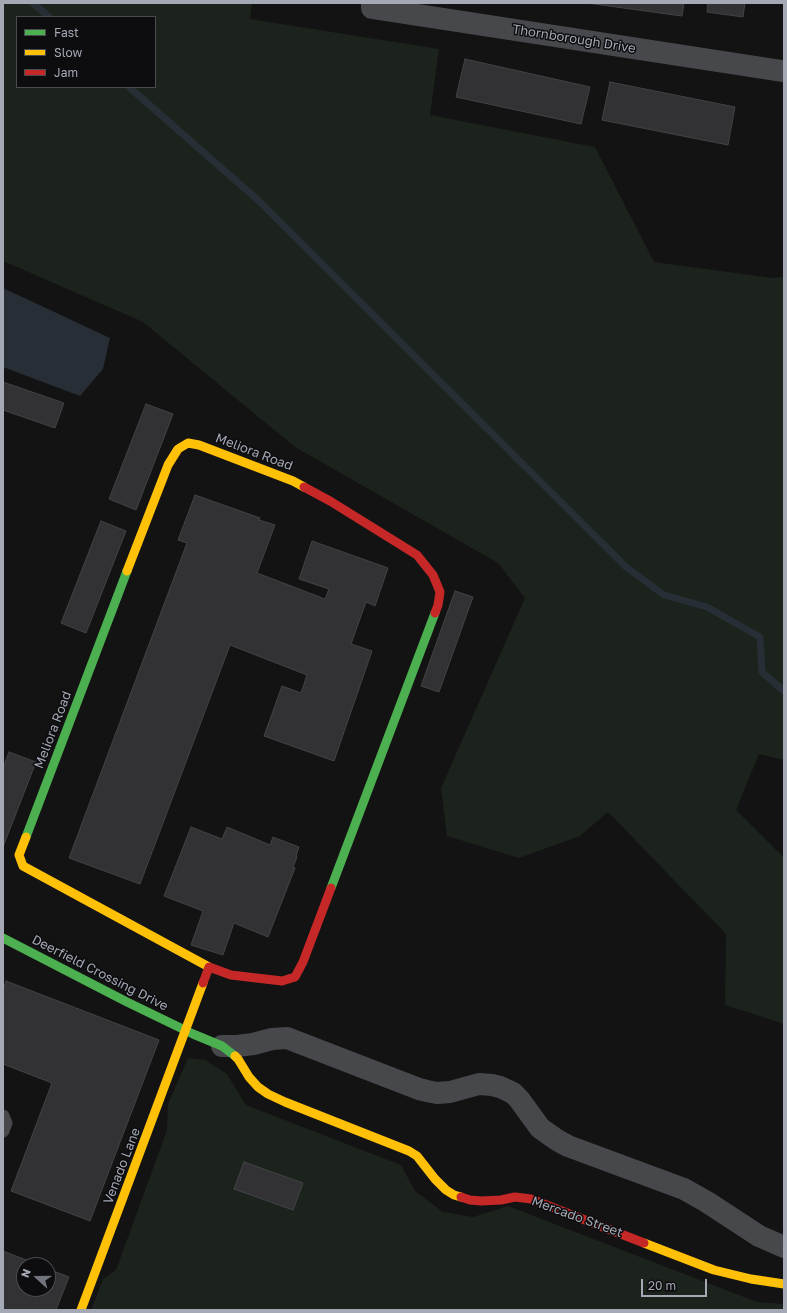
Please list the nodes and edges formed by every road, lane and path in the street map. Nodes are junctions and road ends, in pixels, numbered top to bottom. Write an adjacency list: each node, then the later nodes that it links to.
1 (372, 3): 2 (street, Thornborough Drive)
2 (783, 68)
3 (3, 938): 5 (street, Deerfield Crossing Drive)
4 (209, 967): 4 (street, Meliora Road); 5 (street)
5 (186, 1030): 6 (street, Mercado Street); 11 (street, Venado Lane)
6 (222, 1046): 9 (street, Mercado Street); 10 (street, Mercado Street)
7 (3, 1116): 8 (lane)
8 (3, 1131)
9 (784, 1247)
10 (784, 1284)
11 (82, 1310)

